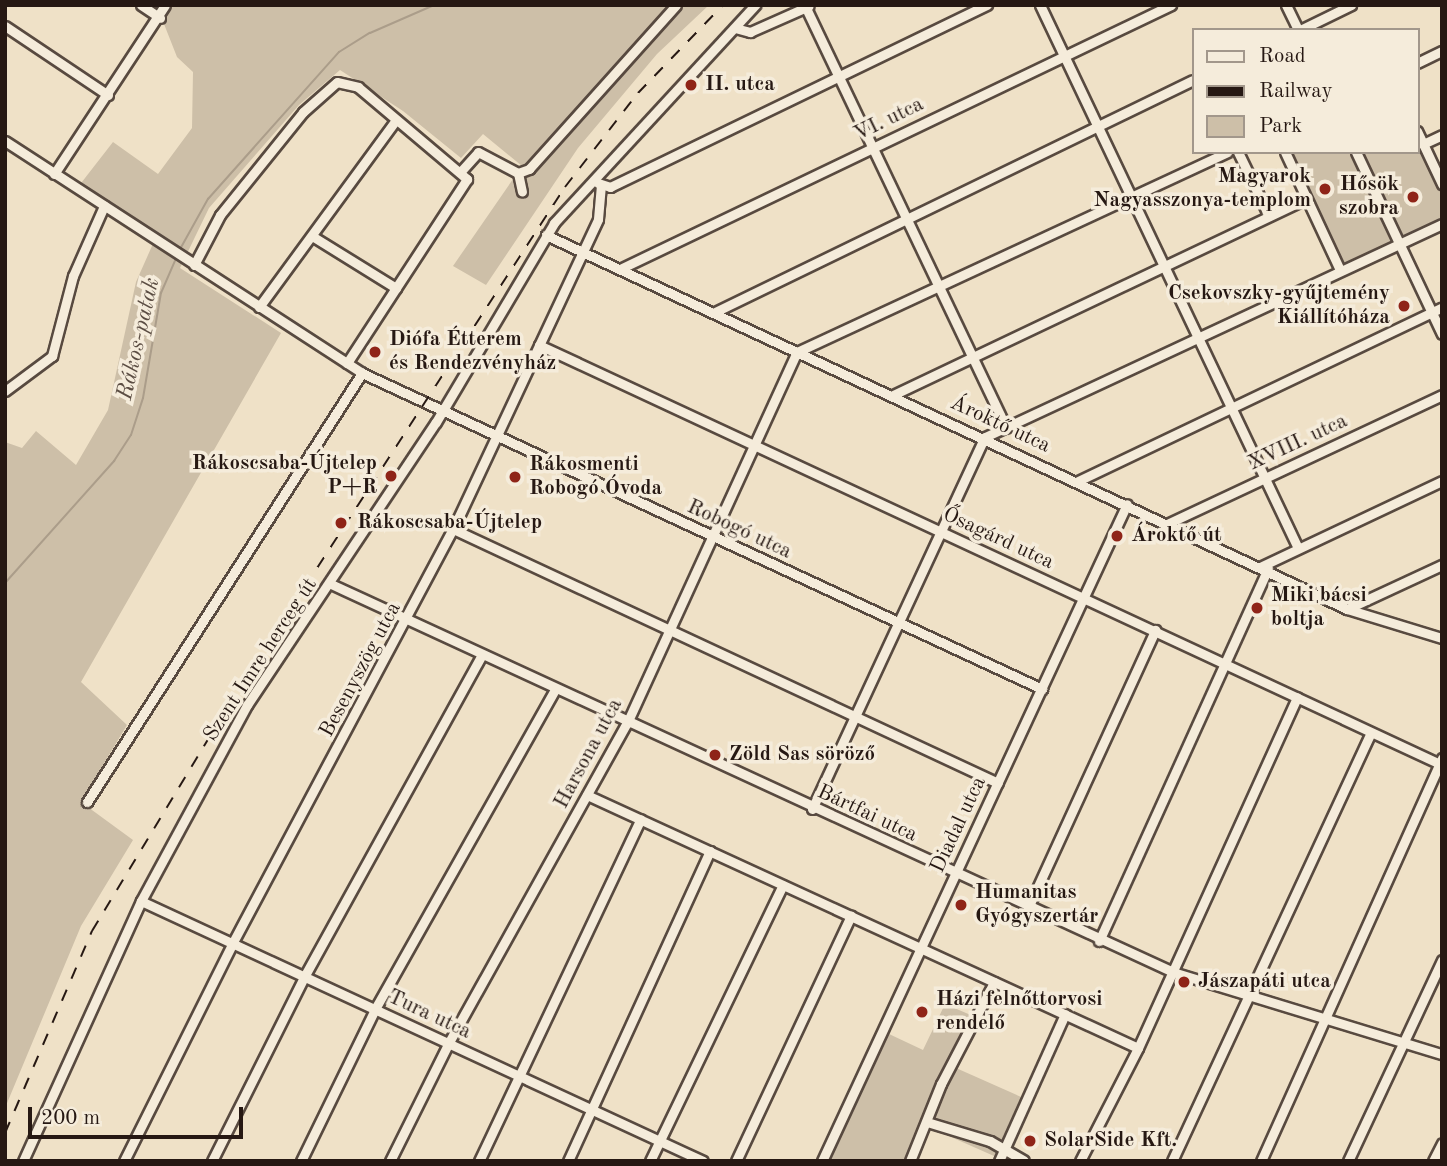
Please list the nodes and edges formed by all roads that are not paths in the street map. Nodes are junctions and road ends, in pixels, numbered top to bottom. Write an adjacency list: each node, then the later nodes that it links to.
1 (141, 5): 11 (street)
2 (165, 5): 11 (street)
3 (676, 5): 33 (street)
4 (755, 5): 13 (street, Szent Imre herceg út)
5 (987, 5): 19 (street)
6 (1040, 5): 17 (street)
7 (1171, 5): 17 (street, VI. utca)
8 (1286, 5): 14 (street)
9 (1351, 5): 15 (street)
10 (809, 6): 13 (street); 19 (street)
11 (160, 18): 21 (street)
12 (5, 26): 21 (street)
13 (735, 28): 36 (street, Szent Imre herceg út)
14 (1298, 28)
15 (1303, 28)
16 (1442, 51): 18 (street)
17 (1064, 55): 23 (street); 28 (street, VI. utca)
18 (1419, 62)
19 (838, 79): 28 (street); 36 (street)
20 (1192, 80): 23 (street)
21 (108, 95): 34 (street)
22 (396, 120): 35 (street); 46 (street); 49 (street)
23 (1097, 125): 39 (street); 43 (street)
24 (1419, 135): 27 (street)
25 (1442, 135): 27 (street)
26 (5, 141): 34 (street, Robogó utca)
27 (1423, 144): 37 (street)
28 (872, 148): 43 (street); 51 (street, VI. utca)
29 (1223, 154): 39 (street)
30 (1239, 154): 42 (street)
31 (1286, 154): 40 (street)
32 (1357, 154): 47 (street)
33 (518, 173): 35 (street); 38 (street)
34 (54, 174): 41 (street, Robogó utca)
35 (465, 174): 54 (street)
36 (598, 183): 45 (street, Szent Imre herceg út); 48 (street, Besenyszög utca)
37 (1442, 184)
38 (522, 192)
39 (1134, 196): 50 (street); 53 (street)
40 (1306, 199): 42 (street); 52 (street)
41 (104, 206): 49 (street, Robogó utca); 66 (street)
42 (1269, 216): 50 (street)
43 (905, 218): 53 (street); 57 (street)
44 (1442, 223): 47 (street)
45 (546, 235): 48 (street, Ároktő utca); 70 (street, Szent Imre herceg út)
46 (312, 236): 54 (street); 55 (street)
47 (1399, 243): 52 (street); 58 (street)
48 (583, 251): 51 (street, Ároktő utca); 61 (street, Besenyszög utca)
49 (191, 264): 55 (street, Robogó utca)
50 (1167, 265): 60 (street); 63 (street)
51 (622, 268): 57 (street, Ároktő utca)
52 (1340, 271): 60 (street)
53 (938, 287): 62 (street); 63 (street)
54 (396, 288): 64 (street)
55 (259, 307): 64 (street, Robogó utca)
56 (1442, 307): 58 (street)
57 (715, 312): 62 (street, Ároktő utca)
58 (1432, 312): 59 (street); 69 (street)
59 (1442, 334)
60 (1200, 336): 69 (street); 71 (street)
61 (538, 345): 72 (street, Besenyszög utca); 74 (street, Ősagárd utca)
62 (797, 352): 67 (street, Ároktő utca); 74 (street, Harsona utca)
63 (972, 358): 67 (street); 71 (street)
64 (347, 363): 65 (street, Robogó utca)
65 (362, 373): 70 (street, Robogó utca); 105 (street)
66 (5, 391)
67 (893, 395): 73 (street, Ároktő utca)
68 (1442, 395): 75 (street, XVIII. utca)
69 (1233, 407): 75 (street); 76 (street)
70 (443, 411): 72 (street, Robogó utca); 86 (street, Szent Imre herceg út)
71 (1006, 428): 73 (street)
72 (496, 436): 80 (street, Besenyszög utca); 82 (street, Robogó utca)
73 (985, 437): 76 (street, Ároktő utca); 81 (street)
74 (754, 443): 81 (street, Ősagárd utca); 82 (street, Harsona utca)
75 (1266, 477): 79 (street, XVIII. utca); 83 (street)
76 (1078, 481): 78 (street, Ároktő utca)
77 (1442, 481): 83 (street)
78 (1127, 504): 79 (street, Ároktő utca); 87 (street, Diadal utca)
79 (1169, 523): 85 (street, Ároktő utca)
80 (453, 529): 89 (street, Besenyszög utca); 92 (street)
81 (941, 532): 87 (street, Ősagárd utca); 90 (street)
82 (713, 537): 90 (street, Robogó utca); 92 (street, Harsona utca)
83 (1298, 548): 85 (street)
84 (1442, 565): 88 (street)
85 (1265, 568): 88 (street, Ároktő utca); 95 (street)
86 (331, 584): 89 (street, Bártfai utca); 111 (street, Szent Imre herceg út)
87 (1084, 598): 91 (street, Ősagárd utca); 96 (street, Diadal utca)
88 (1347, 609): 93 (street, Ároktő utca)
89 (408, 621): 94 (street, Bártfai utca); 115 (street, Besenyszög utca)
90 (900, 624): 96 (street, Robogó utca); 99 (street)
91 (1155, 630): 95 (street, Ősagárd utca); 112 (street)
92 (669, 631): 99 (street); 100 (street, Harsona utca)
93 (1442, 638)
94 (481, 656): 97 (street, Bártfai utca); 119 (street)
95 (1226, 666): 98 (street, Ősagárd utca); 114 (street)
96 (1041, 689): 103 (street, Diadal utca)
97 (555, 690): 100 (street, Bártfai utca); 122 (street)
98 (1297, 697): 101 (street, Ősagárd utca); 118 (street)
99 (855, 716): 103 (street); 106 (street)
100 (627, 723): 104 (street, Harsona utca); 106 (street, Bártfai utca)
101 (1371, 733): 102 (street, Ősagárd utca); 121 (street)
102 (1441, 762): 124 (street)
103 (998, 783): 109 (street, Diadal utca)
104 (587, 795): 107 (street); 126 (street, Harsona utca)
105 (87, 802)
106 (812, 809): 109 (street, Bártfai utca)
107 (640, 819): 108 (street); 129 (street)
108 (710, 851): 110 (street); 130 (street)
109 (956, 874): 112 (street, Bártfai utca); 116 (street, Diadal utca)
110 (783, 885): 113 (street); 132 (street)
111 (141, 901): 115 (street, Tura utca); 135 (street, Szent Imre herceg út)
112 (1028, 908): 114 (street, Bártfai utca)
113 (851, 916): 116 (street); 144 (street)
114 (1099, 940): 118 (street, Bártfai utca)
115 (232, 944): 119 (street, Tura utca); 136 (street, Besenyszög utca)
116 (922, 948): 120 (street); 145 (street, Diadal utca)
117 (1442, 960): 125 (street)
118 (1173, 972): 121 (street, Bártfai utca); 127 (street)
119 (304, 977): 122 (street, Tura utca); 137 (street)
120 (994, 982): 123 (street); 131 (street)
121 (1250, 995): 124 (street, Bártfai utca); 149 (street)
122 (375, 1009): 126 (street, Tura utca); 138 (street)
123 (1065, 1014): 127 (street); 134 (street)
124 (1327, 1017): 125 (street, Bártfai utca); 150 (street)
125 (1404, 1042): 128 (street, Bártfai utca); 151 (street)
126 (448, 1044): 129 (street, Tura utca); 139 (street, Harsona utca)
127 (1138, 1048): 148 (street)
128 (1442, 1054)
129 (519, 1077): 130 (street, Tura utca); 140 (street)
130 (589, 1109): 132 (street, Tura utca); 141 (street)
131 (927, 1122): 134 (street); 146 (street)
132 (659, 1140): 142 (street); 143 (street, Tura utca)
133 (1442, 1143): 152 (street)
134 (1001, 1156): 147 (street)
135 (23, 1161)
136 (124, 1161)
137 (212, 1161)
138 (301, 1161)
139 (390, 1161)
140 (479, 1161)
141 (568, 1161)
142 (650, 1161)
143 (703, 1161)
144 (736, 1161)
145 (822, 1161)
146 (910, 1161)
147 (1024, 1161)
148 (1080, 1161)
149 (1172, 1161)
150 (1261, 1161)
151 (1348, 1161)
152 (1433, 1161)

